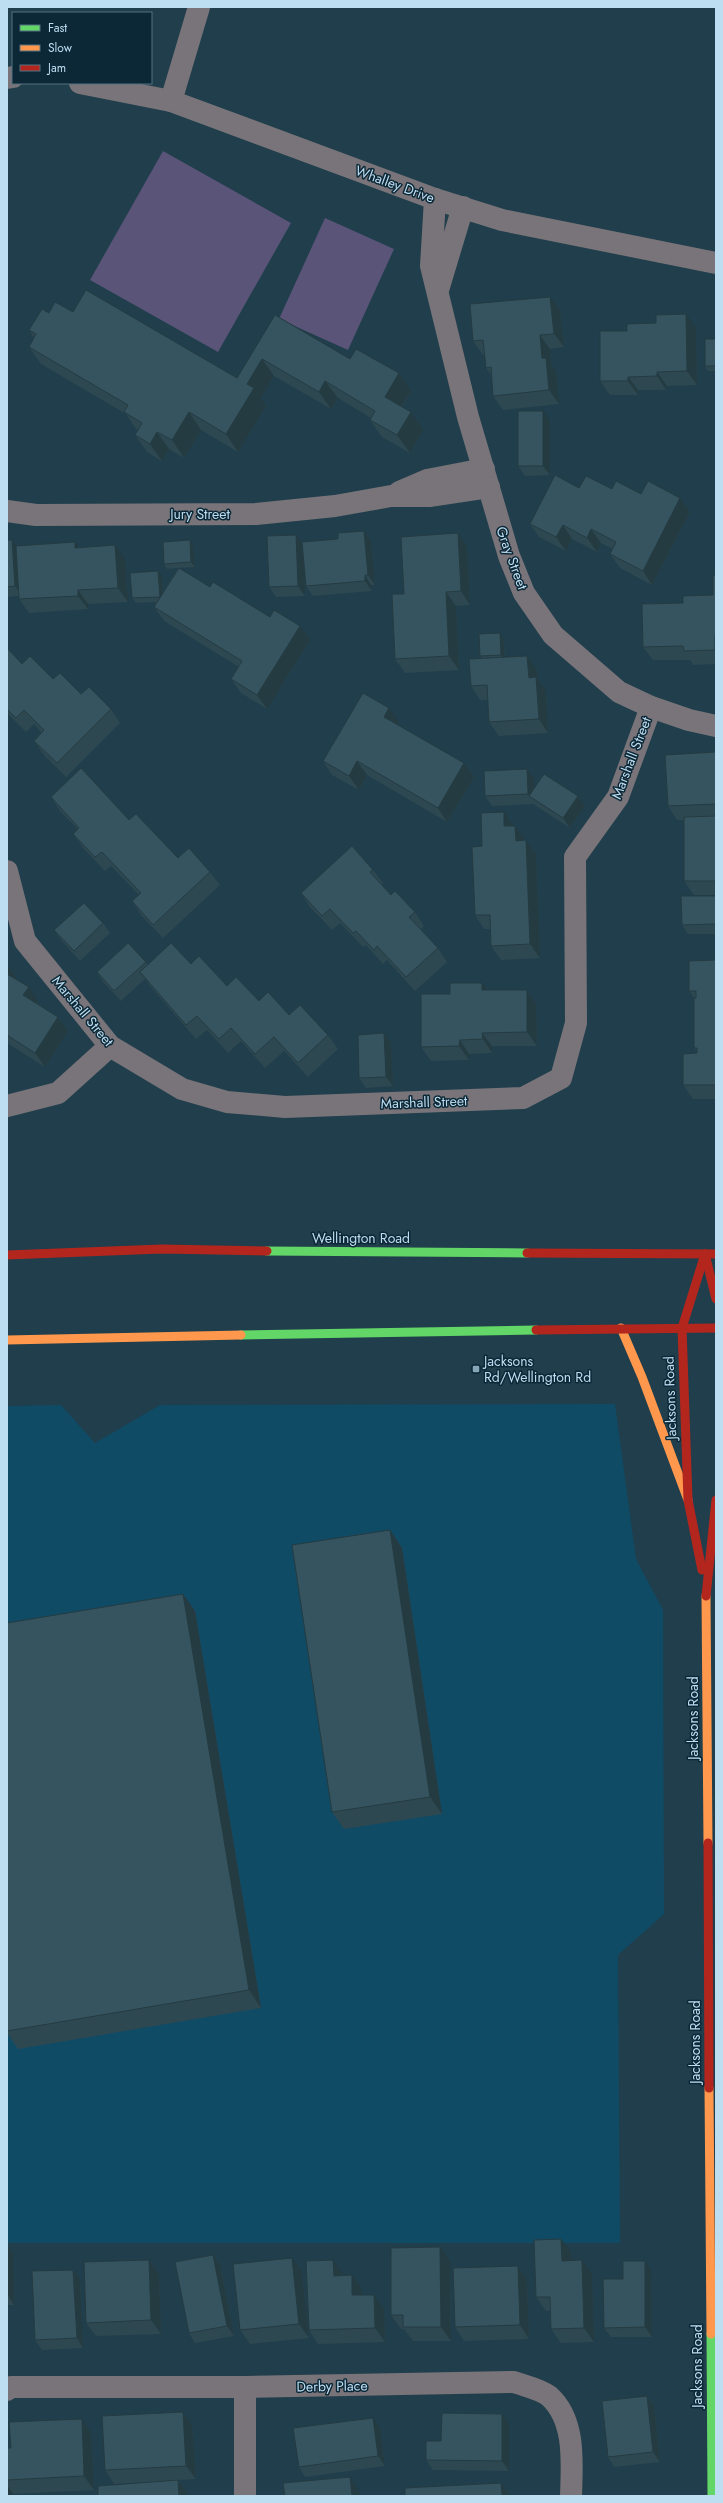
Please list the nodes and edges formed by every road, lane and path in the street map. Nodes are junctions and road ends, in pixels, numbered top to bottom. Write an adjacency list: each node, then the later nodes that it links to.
1 (199, 7): 3 (street)
2 (85, 84): 3 (street, Whalley Drive)
3 (172, 101): 4 (street, Whalley Drive)
4 (435, 199): 5 (street, Whalley Drive); 7 (street, Gray Street)
5 (463, 207): 6 (street, Whalley Drive); 7 (street, Gray Street)
6 (716, 263)
7 (438, 290): 8 (street, Gray Street)
8 (487, 478): 9 (street, Jury Street); 10 (street, Gray Street)
9 (7, 511)
10 (651, 707): 11 (street, Gray Street); 13 (street, Marshall Street)
11 (716, 726)
12 (7, 871): 13 (street, Marshall Street)
13 (110, 1046): 14 (street)
14 (7, 1106)
15 (705, 1254): 16 (main road, Wellington Road); 17 (main road, Wellington Road); 18 (main road); 20 (main road, Jacksons Road)
16 (716, 1254)
17 (7, 1255)
18 (716, 1299)
19 (621, 1328): 20 (main road); 22 (main road); 23 (main road)
20 (682, 1328): 21 (main road); 23 (main road, Jacksons Road)
21 (716, 1328)
22 (7, 1340)
23 (688, 1500): 25 (main road, Jacksons Road)
24 (716, 1500): 25 (main road, Jacksons Road)
25 (706, 1589): 26 (main road, Jacksons Road)
26 (712, 1872): 27 (main road, Jacksons Road)
27 (712, 1896): 32 (main road, Jacksons Road)
28 (245, 2387): 29 (street, Derby Place); 30 (street); 31 (street, Derby Place)
29 (7, 2390)
30 (245, 2496)
31 (571, 2496)
32 (712, 2496)

